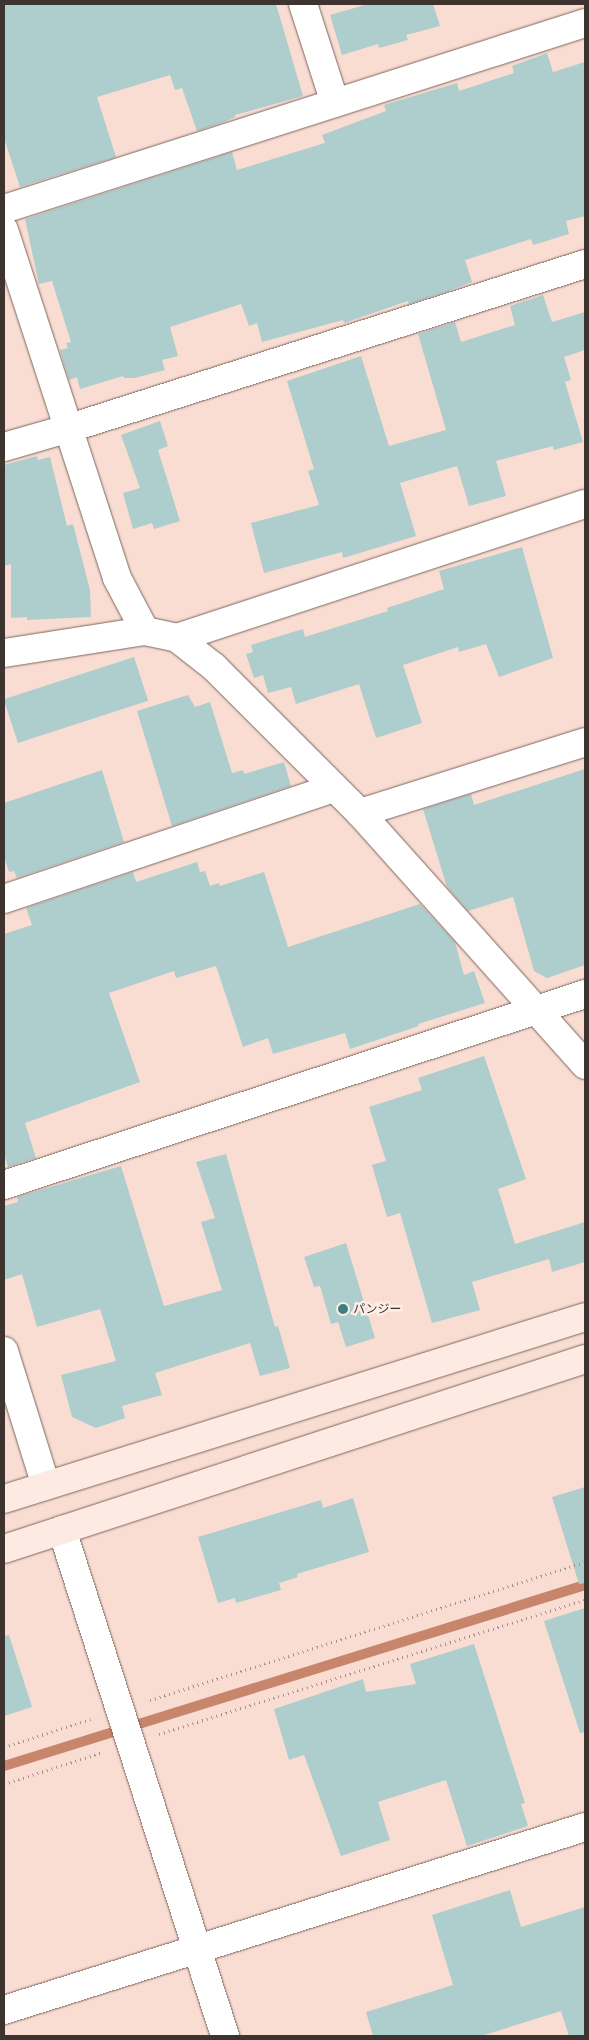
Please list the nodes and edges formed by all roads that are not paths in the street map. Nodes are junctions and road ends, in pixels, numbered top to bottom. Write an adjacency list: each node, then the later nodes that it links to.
1 (303, 4): 3 (street)
2 (585, 22): 3 (street)
3 (334, 103): 4 (street)
4 (4, 209)
5 (4, 230): 7 (street)
6 (585, 264): 7 (street)
7 (70, 428): 8 (street); 10 (street)
8 (4, 447)
9 (585, 504): 11 (street)
10 (145, 630): 11 (street); 12 (street)
11 (177, 638): 14 (street)
12 (4, 653)
13 (585, 742): 15 (street)
14 (334, 788): 15 (street); 16 (street)
15 (360, 814): 18 (street)
16 (4, 899)
17 (585, 994): 18 (street)
18 (538, 1009): 19 (street); 20 (street)
19 (585, 1065)
20 (4, 1185)
21 (585, 1317): 24 (street)
22 (4, 1351): 24 (street)
23 (585, 1359): 26 (street)
24 (46, 1486): 25 (street)
25 (4, 1499)
26 (62, 1530): 27 (street); 29 (street)
27 (4, 1549)
28 (585, 1827): 29 (street)
29 (196, 1949): 30 (street); 31 (street)
30 (4, 2010)
31 (225, 2036)

